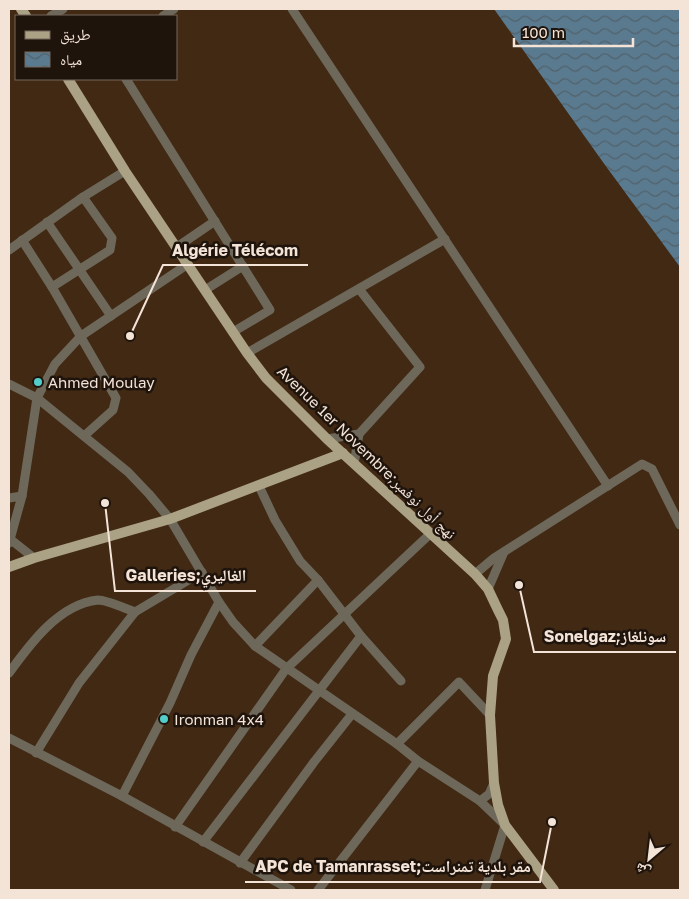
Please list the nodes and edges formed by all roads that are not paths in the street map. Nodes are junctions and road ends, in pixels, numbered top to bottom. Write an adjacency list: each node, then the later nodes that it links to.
1 (292, 9): 9 (street)
2 (69, 80): 4 (main road, Avenue 1er Novembre;نهج أول نوفمبر)
3 (127, 80): 6 (street)
4 (125, 171): 5 (street); 10 (main road, Avenue 1er Novembre;نهج أول نوفمبر)
5 (83, 197): 7 (street); 14 (street)
6 (215, 221): 10 (street); 13 (street)
7 (47, 222): 8 (street); 14 (street)
8 (22, 240): 11 (street); 15 (street)
9 (444, 240): 16 (street); 30 (street)
10 (177, 247): 12 (main road, Avenue 1er Novembre;نهج أول نوفمبر)
11 (9, 250)
12 (188, 264): 17 (main road, Avenue 1er Novembre;نهج أول نوفمبر); 18 (street)
13 (243, 266): 17 (street); 19 (street)
14 (80, 268): 15 (street); 18 (street)
15 (52, 287): 20 (street)
16 (359, 288): 21 (street); 24 (street)
17 (205, 290): 19 (main road, Avenue 1er Novembre;نهج أول نوفمبر)
18 (111, 316): 20 (street)
19 (233, 332): 21 (main road, Avenue 1er Novembre;نهج أول نوفمبر)
20 (81, 336): 23 (street); 25 (street)
21 (247, 353): 26 (main road, Avenue 1er Novembre;نهج أول نوفمبر)
22 (9, 384): 23 (street)
23 (37, 398): 25 (street); 31 (street)
24 (359, 434): 26 (street); 28 (street)
25 (84, 436): 33 (street)
26 (327, 439): 27 (main road, Avenue 1er Novembre;نهج أول نوفمبر)
27 (343, 453): 28 (main road, Avenue 1er Novembre;نهج أول نوفمبر); 29 (main road)
28 (354, 464): 35 (main road, Avenue 1er Novembre;نهج أول نوفمبر)
29 (259, 486): 33 (main road); 42 (street)
30 (608, 486): 34 (street); 37 (street)
31 (22, 496): 32 (street); 36 (street)
32 (9, 498)
33 (170, 519): 38 (main road); 40 (street)
34 (680, 525)
35 (430, 534): 41 (main road, Avenue 1er Novembre;نهج أول نوفمبر); 46 (street)
36 (10, 541): 38 (street)
37 (504, 552): 41 (street); 43 (street)
38 (34, 558): 39 (main road)
39 (9, 568)
40 (202, 572): 44 (street); 45 (street)
41 (475, 574): 43 (main road, Avenue 1er Novembre;نهج أول نوفمبر)
42 (318, 580): 46 (street); 48 (street)
43 (488, 589): 54 (main road, Avenue 1er Novembre;نهج أول نوفمبر)
44 (219, 602): 48 (street); 60 (street)
45 (135, 612): 49 (street); 57 (street)
46 (344, 613): 47 (street); 50 (street)
47 (361, 636): 51 (street); 52 (street)
48 (255, 646): 50 (street)
49 (11, 667)
50 (286, 669): 52 (street); 63 (street)
51 (401, 681)
52 (319, 692): 53 (street); 64 (street)
53 (352, 714): 56 (street); 65 (street)
54 (490, 715): 56 (street); 59 (main road, Avenue 1er Novembre;نهج أول نوفمبر)
55 (9, 738): 57 (street)
56 (396, 744): 58 (street)
57 (36, 753): 60 (street)
58 (418, 761): 61 (street); 67 (street)
59 (494, 783): 61 (street); 62 (main road, Avenue 1er Novembre;نهج أول نوفمبر)
60 (122, 796): 63 (street)
61 (480, 801): 62 (street)
62 (505, 826): 68 (street); 69 (main road, Avenue 1er Novembre;نهج أول نوفمبر)
63 (175, 827): 64 (street)
64 (203, 842): 65 (street)
65 (240, 863): 66 (street)
66 (291, 890)
67 (318, 890)
68 (485, 890)
69 (554, 890)

